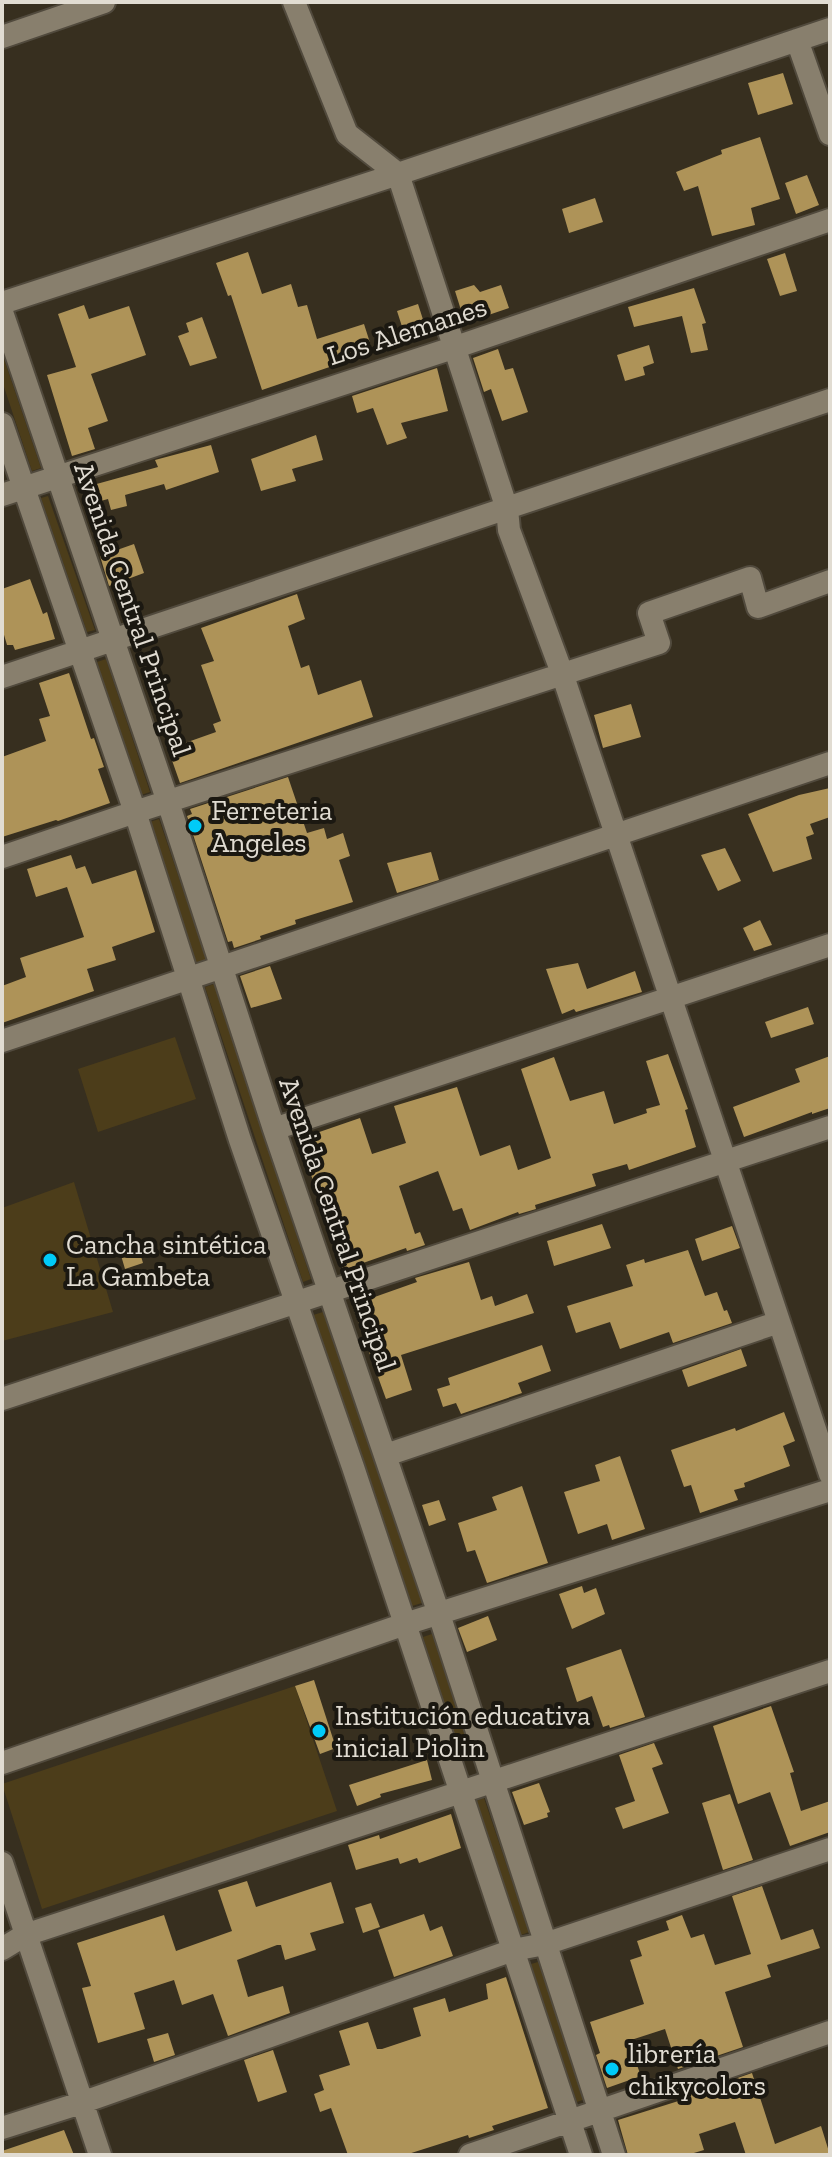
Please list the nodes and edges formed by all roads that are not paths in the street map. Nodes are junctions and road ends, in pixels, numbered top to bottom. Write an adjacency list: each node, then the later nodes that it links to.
1 (294, 2): 7 (street)
2 (101, 3): 4 (street)
3 (830, 29): 5 (street)
4 (2, 37)
5 (797, 40): 6 (street); 7 (street)
6 (830, 134)
7 (398, 174): 9 (street); 11 (street)
8 (830, 220): 11 (street, Los Alemanes)
9 (2, 303)
10 (2, 312): 14 (street, Avenida Central Principal)
11 (456, 347): 14 (street, Los Alemanes); 16 (street)
12 (830, 400): 16 (street)
13 (2, 424): 15 (street)
14 (56, 477): 15 (street, Los Alemanes); 18 (street, Avenida Central Principal)
15 (13, 491): 19 (street)
16 (507, 509): 18 (street); 20 (street)
17 (830, 581): 20 (street)
18 (113, 638): 19 (street); 23 (street, Avenida Central Principal)
19 (81, 651): 21 (street); 24 (street)
20 (562, 673): 23 (street); 25 (street)
21 (2, 677)
22 (830, 763): 25 (street)
23 (168, 802): 24 (street); 28 (street, Avenida Central Principal)
24 (135, 812): 26 (street); 29 (street)
25 (617, 834): 28 (street); 30 (street)
26 (2, 857)
27 (830, 945): 30 (street)
28 (221, 967): 29 (street); 33 (street, Avenida Central Principal)
29 (189, 978): 31 (street); 36 (street)
30 (670, 997): 33 (street); 34 (street)
31 (2, 1041)
32 (830, 1127): 34 (street)
33 (274, 1129): 35 (street, Avenida Central Principal)
34 (726, 1161): 35 (street); 37 (street)
35 (329, 1292): 36 (street); 39 (street, Avenida Central Principal)
36 (295, 1301): 38 (street); 43 (street)
37 (779, 1322): 39 (street); 40 (street)
38 (2, 1399)
39 (386, 1455): 42 (street, Avenida Central Principal)
40 (830, 1474)
41 (830, 1490): 42 (street)
42 (439, 1614): 43 (street); 46 (street, Avenida Central Principal)
43 (405, 1624): 45 (street); 47 (street)
44 (830, 1671): 46 (street)
45 (2, 1763)
46 (491, 1781): 47 (street); 51 (street, Avenida Central Principal)
47 (459, 1791): 50 (street); 53 (street)
48 (830, 1849): 51 (street)
49 (2, 1863): 50 (street)
50 (25, 1935): 52 (street); 55 (street)
51 (545, 1944): 53 (street); 56 (street, Avenida Central Principal)
52 (2, 1949)
53 (513, 1950): 55 (street); 57 (street)
54 (830, 2032): 56 (street)
55 (81, 2103): 58 (street); 59 (street)
56 (598, 2109): 57 (street); 62 (street, Avenida Central Principal)
57 (570, 2122): 60 (street); 61 (street)
58 (2, 2128)
59 (100, 2155)
60 (470, 2155)
61 (581, 2155)
62 (614, 2155)

